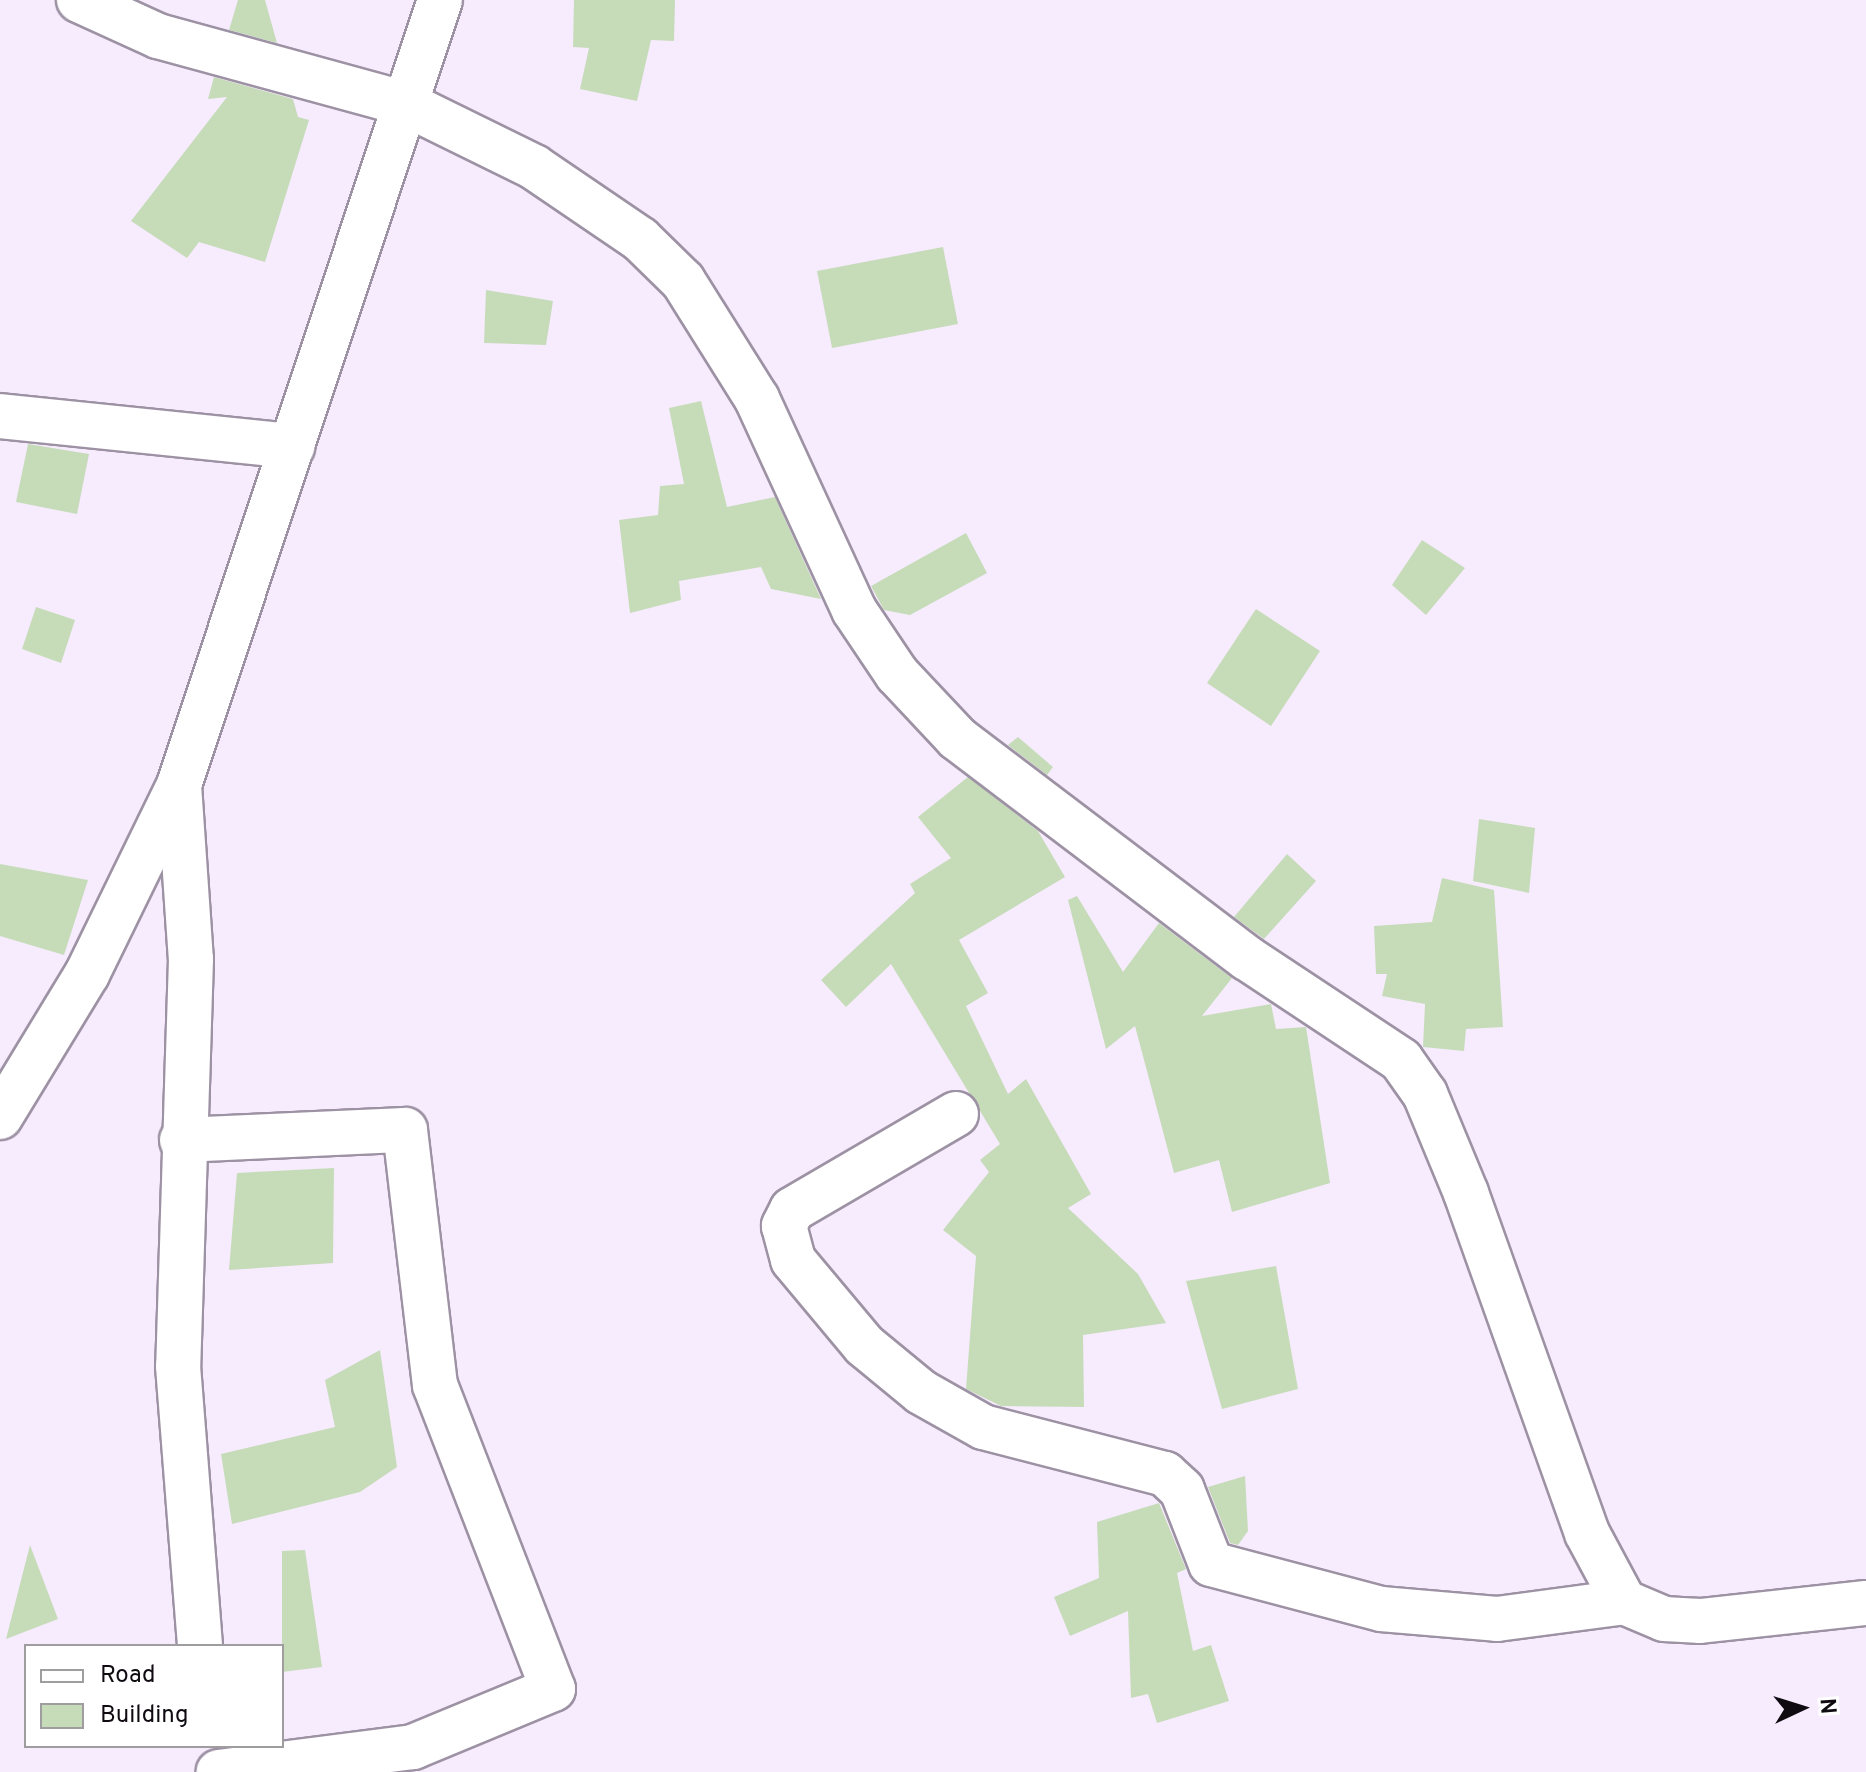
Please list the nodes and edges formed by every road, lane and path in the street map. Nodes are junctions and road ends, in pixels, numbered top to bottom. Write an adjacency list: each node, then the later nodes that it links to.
1 (79, 0): 3 (street)
2 (440, 0): 3 (street)
3 (406, 104): 5 (street); 10 (street)
4 (0, 416): 5 (street)
5 (292, 446): 6 (street)
6 (179, 785): 8 (street); 9 (street)
7 (956, 1114): 10 (street)
8 (0, 1117)
9 (182, 1140): 12 (street); 14 (street)
10 (1624, 1602): 11 (street)
11 (1866, 1603)
12 (200, 1644)
13 (212, 1748): 14 (street)
14 (217, 1772)

